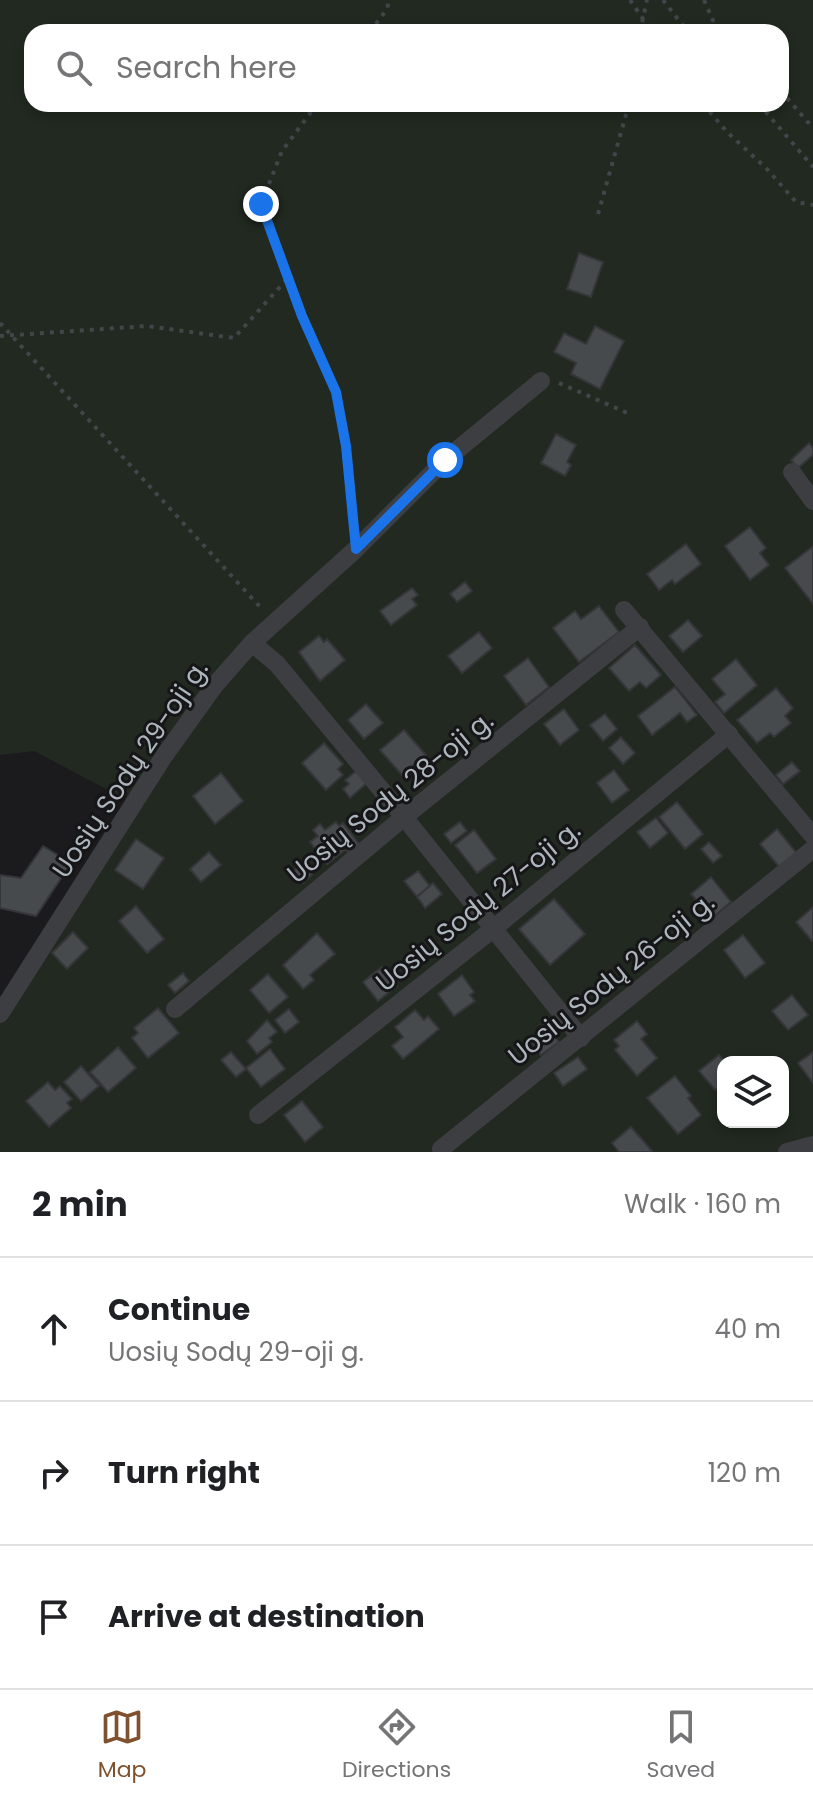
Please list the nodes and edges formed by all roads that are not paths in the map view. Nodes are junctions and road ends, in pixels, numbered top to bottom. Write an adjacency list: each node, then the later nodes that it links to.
1 (541, 381): 6 (street, Uosių Sodų 29-oji g.)
2 (792, 472): 3 (street)
3 (813, 501)
4 (624, 610): 5 (street)
5 (640, 627): 7 (street); 8 (street, Uosių Sodų 28-oji g.)
6 (252, 643): 8 (street); 13 (street, Uosių Sodų 29-oji g.)
7 (729, 734): 9 (street); 11 (street, Uosių Sodų 27-oji g.)
8 (404, 817): 11 (street); 12 (street, Uosių Sodų 28-oji g.)
9 (813, 836)
10 (813, 849): 14 (street, Uosių Sodų 26-oji g.)
11 (493, 929): 14 (street); 15 (street, Uosių Sodų 27-oji g.)
12 (175, 1009)
13 (0, 1014)
14 (581, 1038): 17 (street, Uosių Sodų 26-oji g.)
15 (258, 1115)
16 (813, 1145): 18 (street)
17 (441, 1149)
18 (787, 1152)

